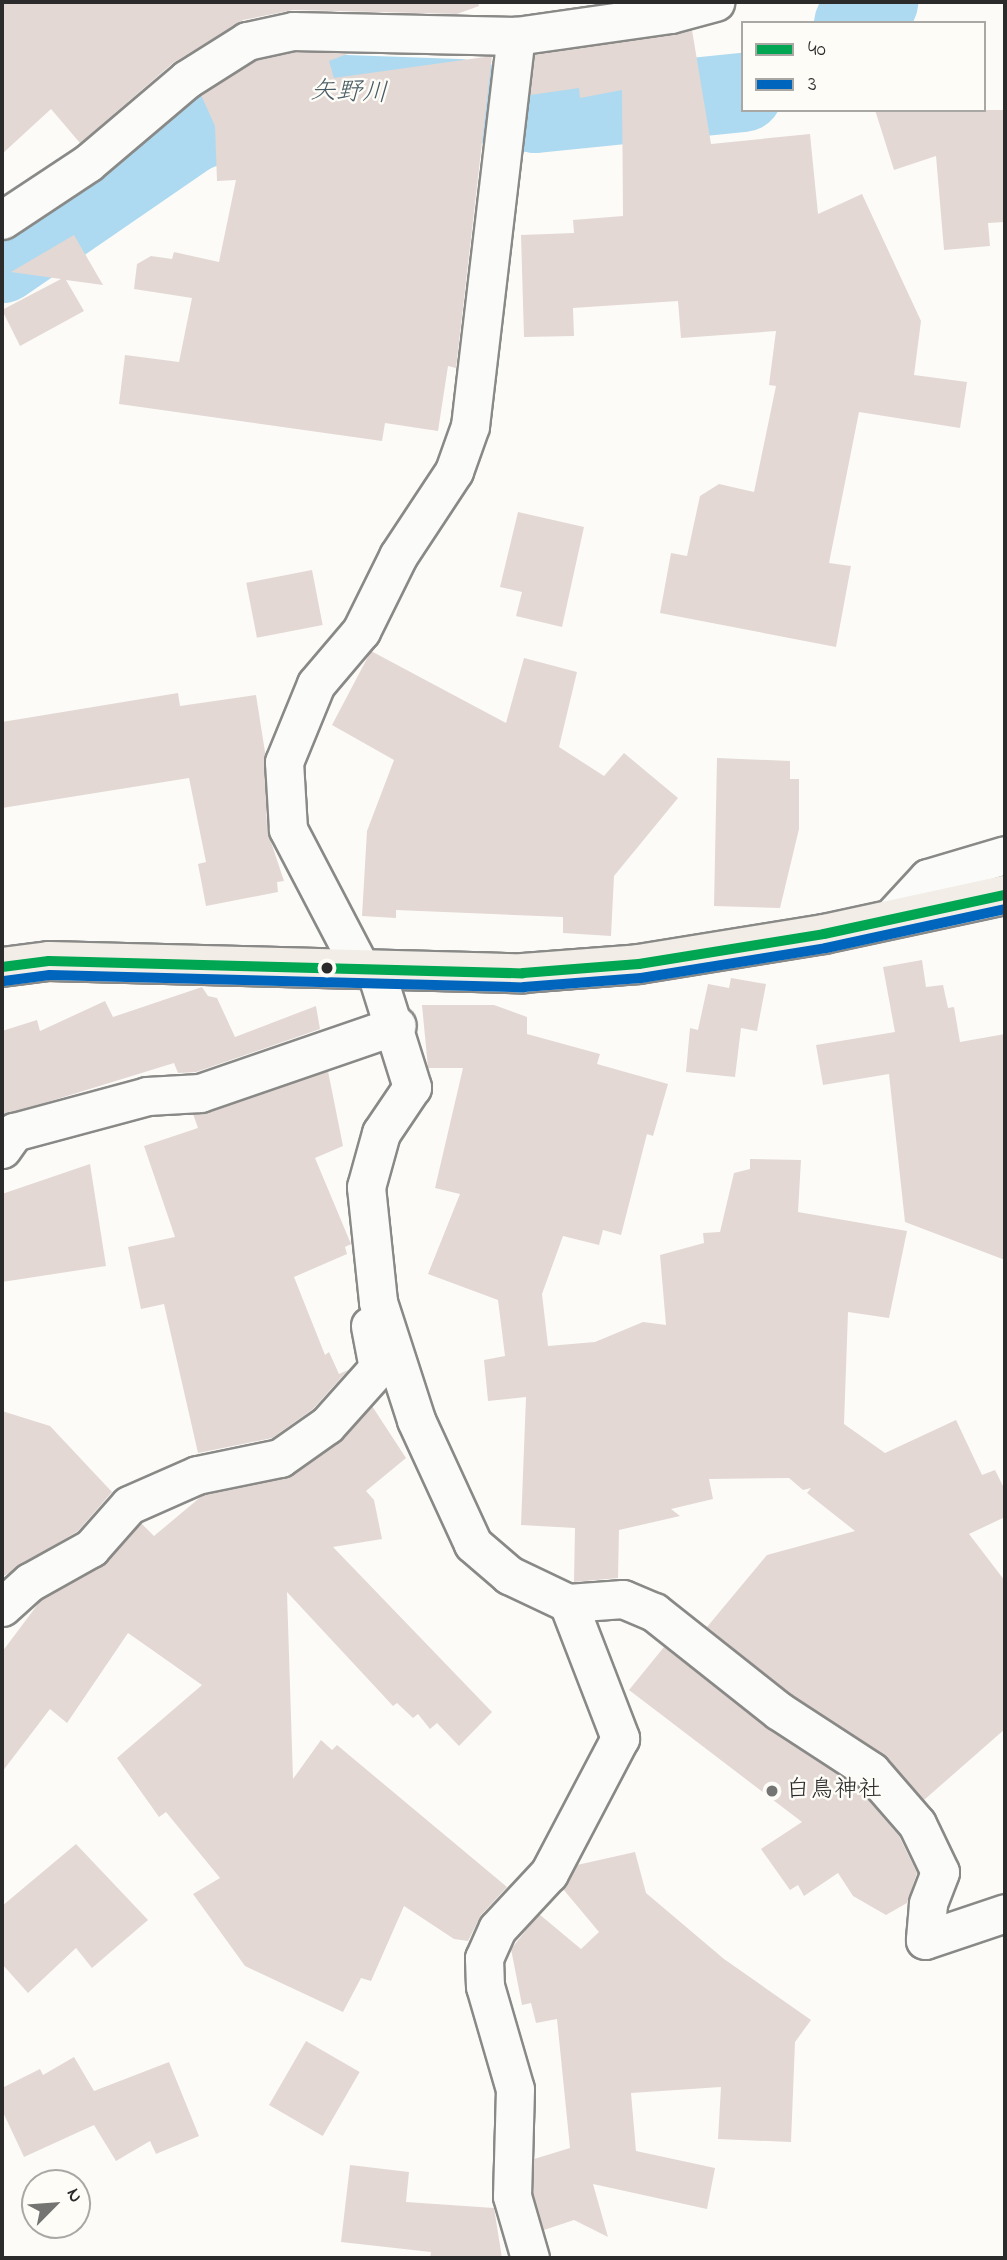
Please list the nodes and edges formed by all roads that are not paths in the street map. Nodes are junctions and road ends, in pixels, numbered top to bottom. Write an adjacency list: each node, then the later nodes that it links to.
1 (715, 2): 2 (street)
2 (516, 36): 3 (street); 8 (street)
3 (2, 220)
4 (1005, 855): 6 (street)
5 (1005, 895): 6 (main road)
6 (890, 919): 8 (main road)
7 (2, 967): 8 (main road)
8 (368, 968): 9 (street)
9 (397, 1025): 10 (street); 11 (street)
10 (2, 1149)
11 (378, 1302): 12 (street); 13 (street)
12 (568, 1603): 14 (street); 15 (street)
13 (2, 1607)
14 (1005, 1913)
15 (530, 2258)

